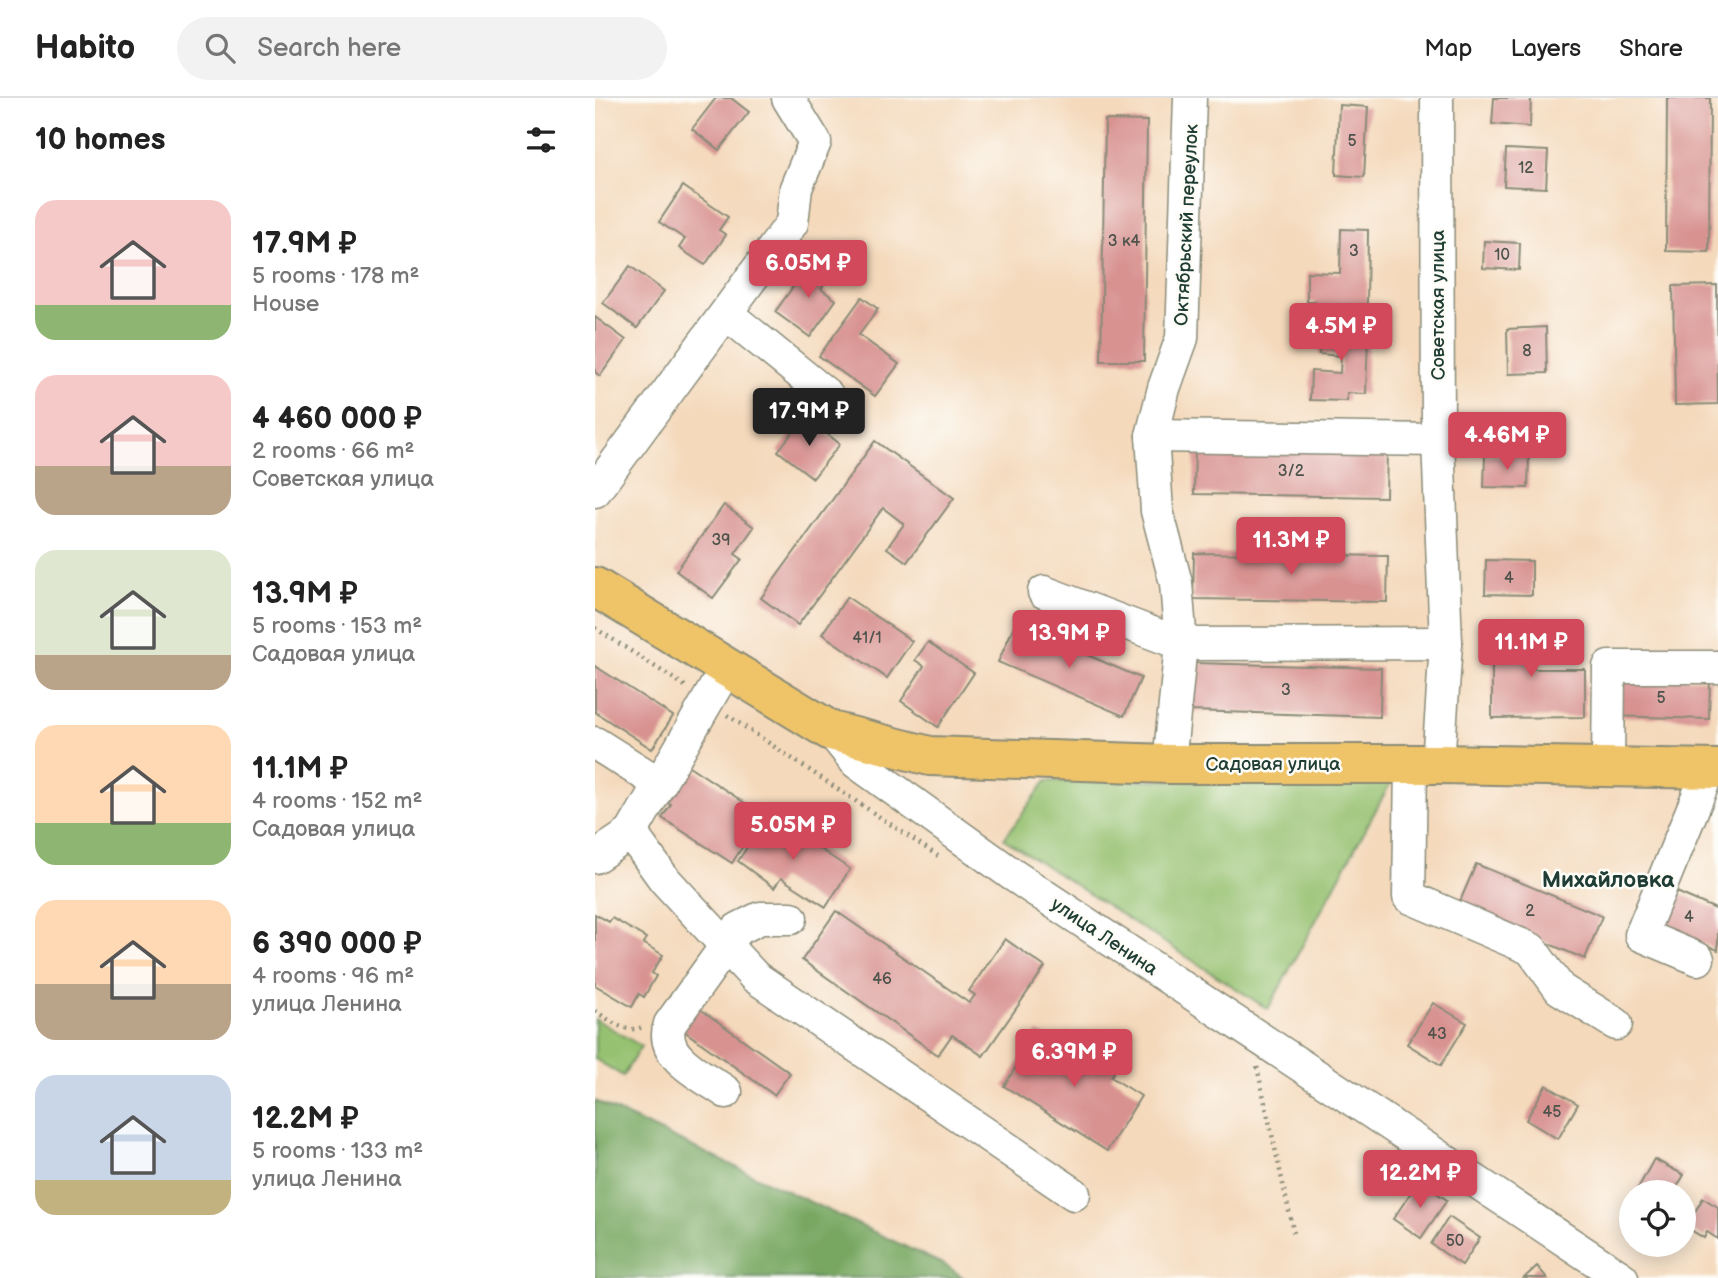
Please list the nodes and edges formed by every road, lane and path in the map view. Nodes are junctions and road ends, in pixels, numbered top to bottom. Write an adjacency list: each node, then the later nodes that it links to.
1 (788, 98): 4 (street)
2 (1190, 98): 6 (street, Октябрьский переулок)
3 (1437, 98): 7 (street, Советская улица)
4 (727, 313): 5 (street); 8 (street)
5 (827, 395)
6 (1152, 436): 7 (street); 13 (street, Октябрьский переулок)
7 (1438, 440): 12 (street, Советская улица)
8 (595, 491)
9 (595, 587): 14 (main road, улица Ленина)
10 (1044, 592): 13 (street)
11 (595, 628): 16 (path)
12 (1446, 643): 13 (street); 20 (street, Советская улица)
13 (1181, 644): 19 (street, Октябрьский переулок)
14 (727, 667): 16 (street); 17 (main road, улица Ленина)
15 (1718, 667): 21 (street)
16 (708, 701): 23 (street); 26 (path)
17 (831, 731): 19 (main road, Садовая улица); 37 (street, улица Ленина)
18 (595, 743): 23 (street)
19 (1169, 764): 20 (main road, Садовая улица)
20 (1425, 764): 21 (main road, Садовая улица); 32 (street, Советская улица)
21 (1608, 767): 22 (main road, Садовая улица)
22 (1714, 769): 29 (street)
23 (660, 784): 24 (street)
24 (631, 833): 25 (street); 28 (street)
25 (595, 857)
26 (948, 863)
27 (791, 918): 28 (street)
28 (726, 946): 34 (street); 35 (street)
29 (1698, 959)
30 (595, 1011): 31 (path)
31 (647, 1023)
32 (1616, 1024)
33 (1257, 1065): 36 (path)
34 (726, 1092)
35 (1074, 1194)
36 (1294, 1234)
37 (1622, 1278)

